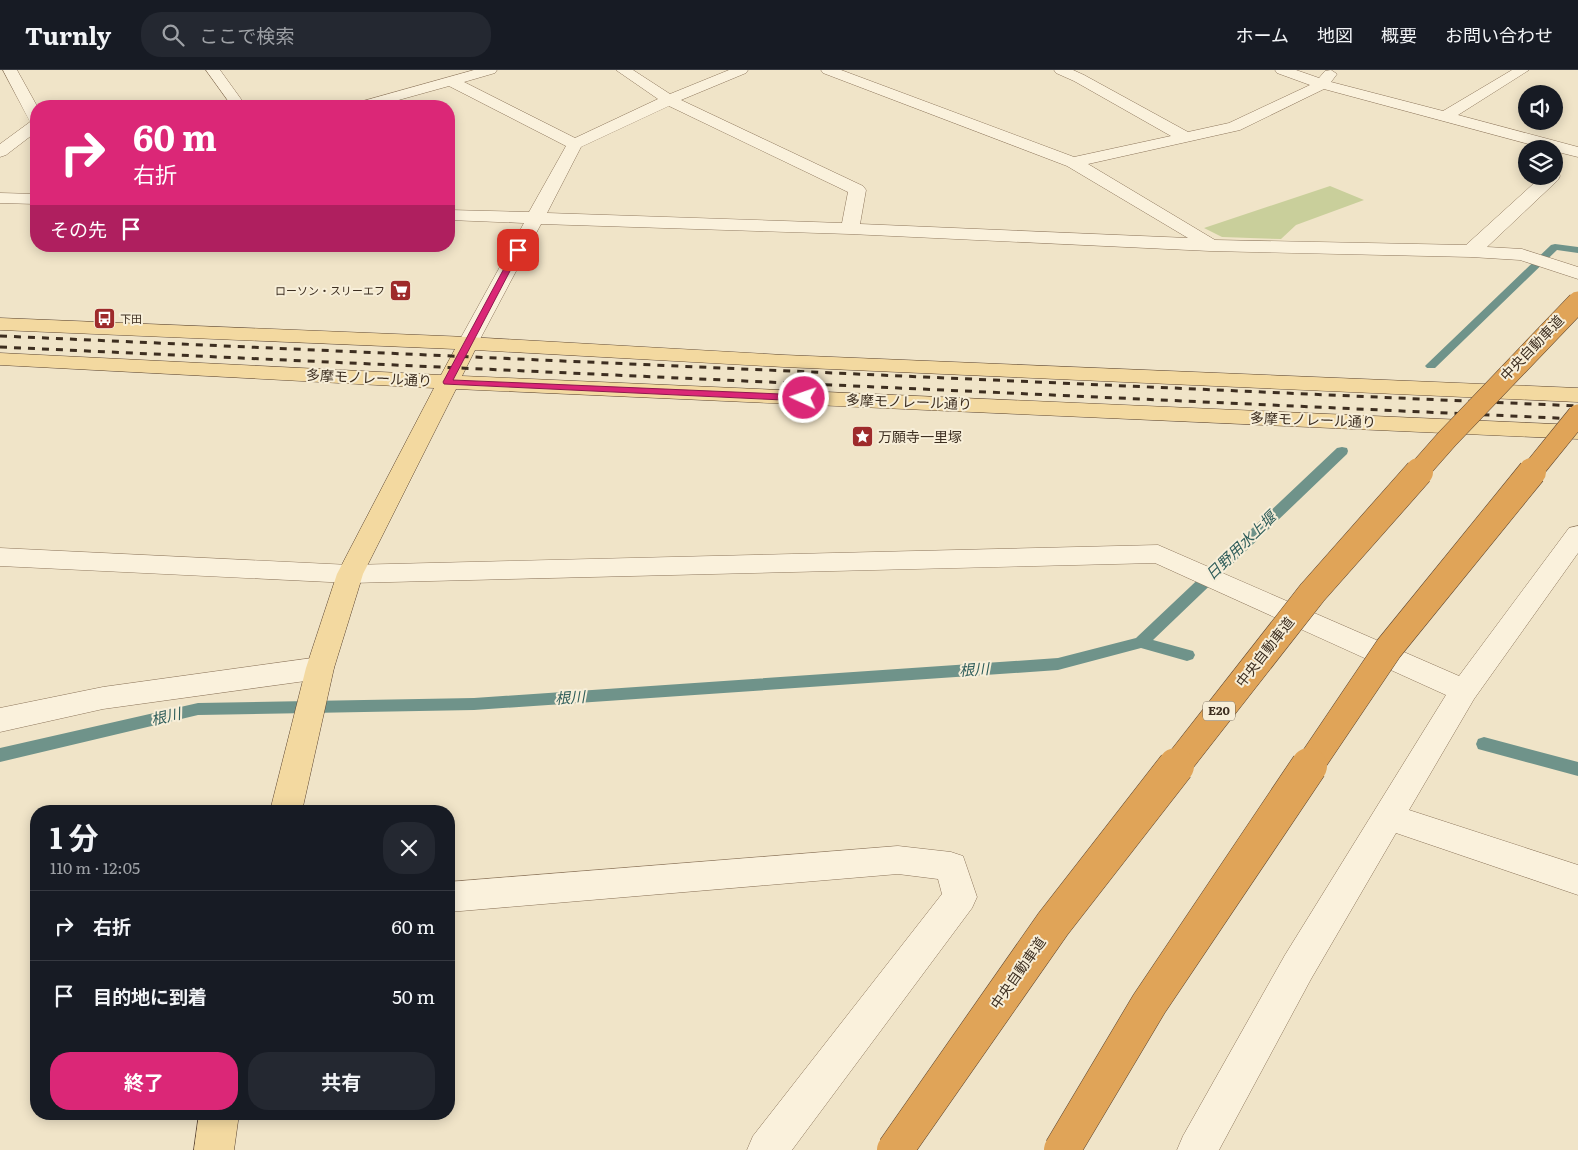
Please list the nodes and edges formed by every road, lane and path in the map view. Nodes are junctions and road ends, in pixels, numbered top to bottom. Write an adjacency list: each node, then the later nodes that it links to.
1 (10, 70): 16 (street)
2 (490, 70): 11 (street)
3 (623, 70): 15 (street)
4 (741, 70): 15 (street)
5 (828, 70): 23 (street)
6 (1061, 70): 19 (street)
7 (1282, 70): 12 (street)
8 (1331, 70): 12 (street)
9 (1522, 70): 17 (street)
10 (219, 71): 13 (street)
11 (452, 80): 14 (street); 20 (street)
12 (1322, 84): 17 (street); 19 (street)
13 (236, 100)
14 (382, 100)
15 (669, 100): 20 (street); 30 (street)
16 (30, 108)
17 (1445, 117): 22 (street)
18 (30, 130): 21 (street)
19 (1186, 138): 23 (street)
20 (575, 144): 29 (street)
21 (0, 152)
22 (1578, 152): 24 (street)
23 (1073, 162): 31 (street)
24 (1563, 166)
25 (1543, 185): 32 (street)
26 (0, 198): 27 (street)
27 (30, 199)
28 (455, 215): 29 (street)
29 (534, 218): 30 (street); 36 (street)
30 (850, 229): 31 (street)
31 (1210, 244): 32 (street)
32 (1472, 251): 33 (street)
33 (1570, 271)
34 (1578, 302): 57 (highway, 中央自動車道 / E20, bridge)
35 (0, 324): 36 (main road)
36 (468, 343): 38 (main road); 39 (main road)
37 (0, 359): 38 (main road, 多摩モノレール通り)
38 (448, 382): 43 (main road, 多摩モノレール通り); 46 (main road)
39 (1449, 389): 40 (main road); 41 (main road)
40 (1578, 395)
41 (1578, 402)
42 (1578, 415): 58 (highway, bridge)
43 (1578, 432)
44 (1578, 536): 48 (street)
45 (0, 557): 46 (street)
46 (350, 574): 47 (main road); 48 (street)
47 (317, 679): 49 (street); 50 (main road)
48 (1464, 691): 51 (street)
49 (0, 720)
50 (287, 805)
51 (1389, 817): 52 (street); 59 (street)
52 (1578, 880)
53 (455, 897): 56 (street)
54 (218, 1120): 55 (main road)
55 (214, 1150)
56 (767, 1150)
57 (896, 1150)
58 (1062, 1150)
59 (1197, 1150)

